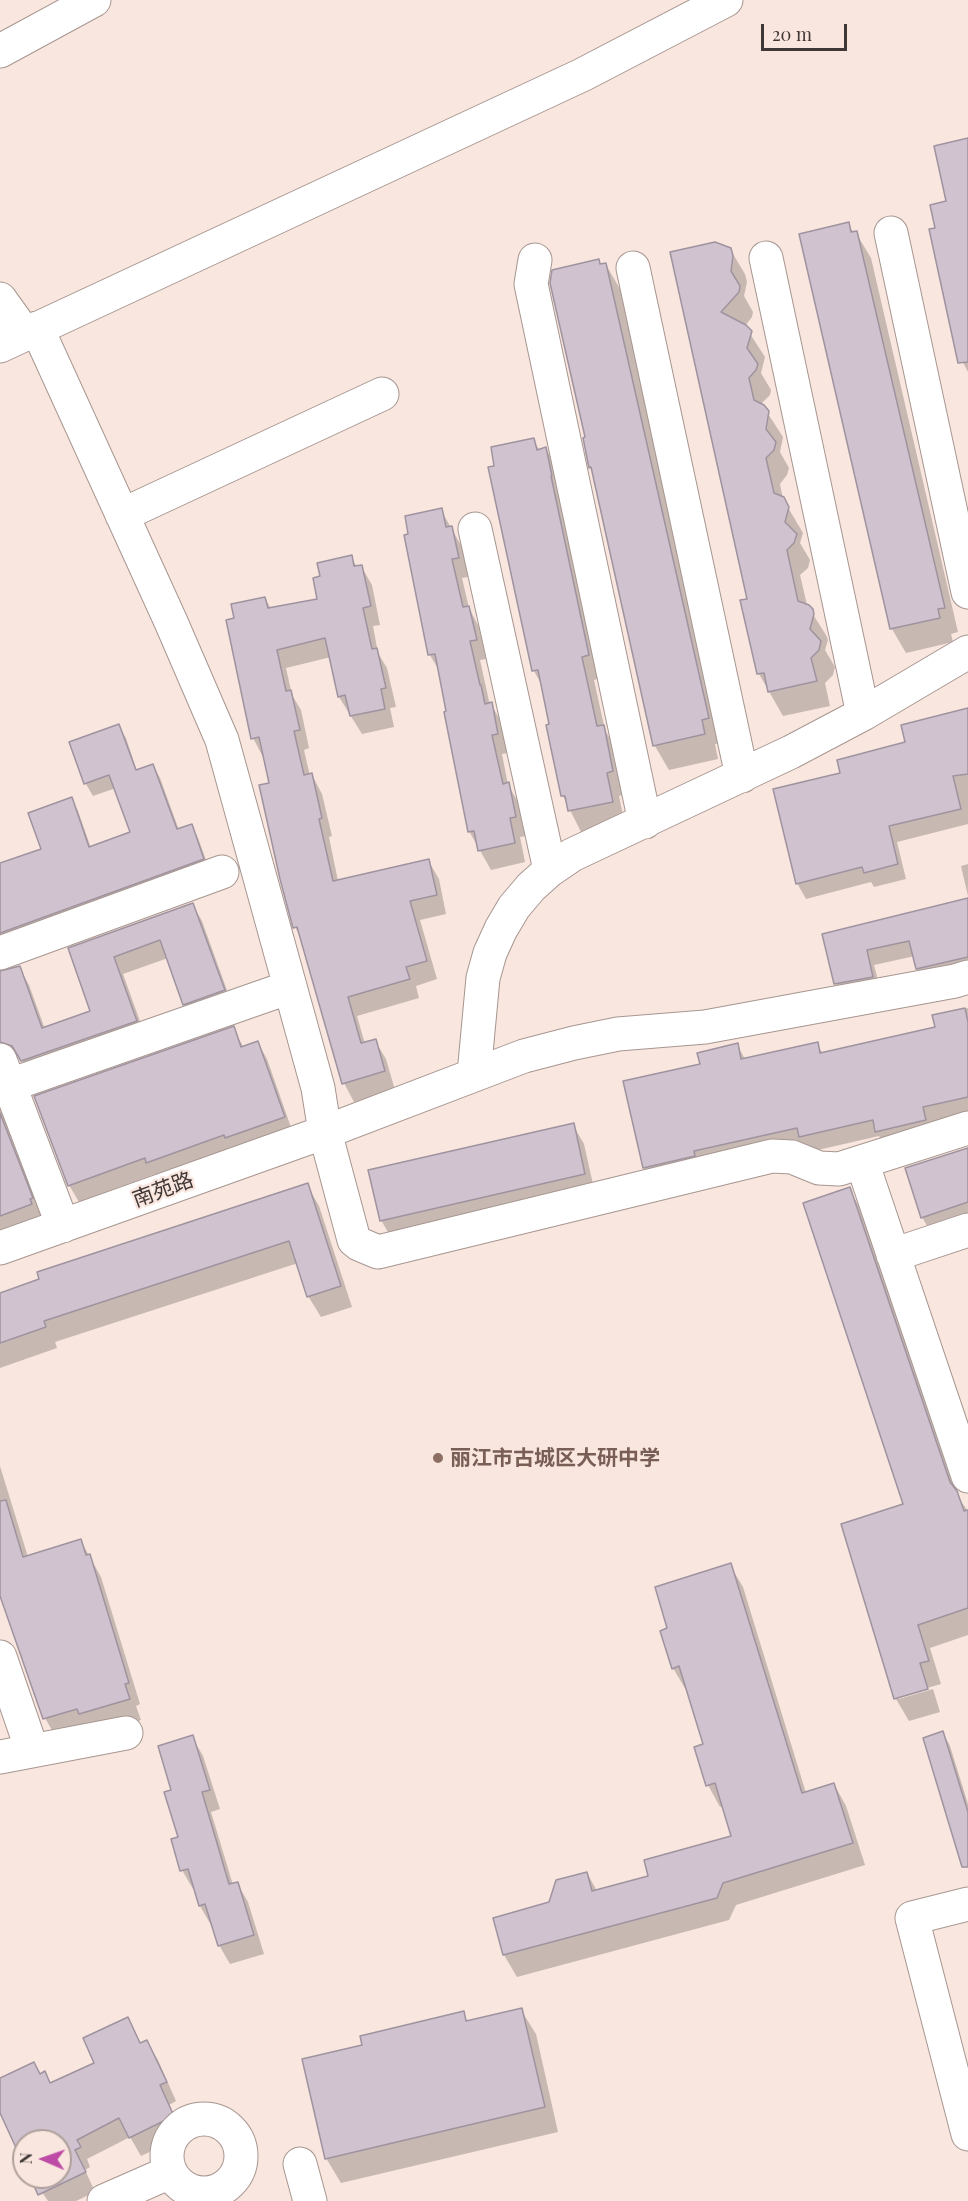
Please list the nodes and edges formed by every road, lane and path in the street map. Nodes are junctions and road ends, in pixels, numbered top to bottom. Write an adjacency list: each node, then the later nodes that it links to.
1 (94, 0): 3 (street)
2 (726, 0): 9 (street)
3 (0, 51)
4 (891, 232): 13 (street)
5 (766, 258): 15 (street)
6 (535, 260): 17 (street)
7 (633, 267): 16 (street)
8 (0, 299): 9 (street)
9 (21, 336): 11 (street)
10 (382, 394): 11 (street)
11 (122, 515): 22 (street)
12 (475, 529): 18 (street)
13 (968, 592)
14 (968, 652): 15 (street)
15 (863, 714): 16 (street)
16 (742, 776): 17 (street)
17 (645, 822): 18 (street)
18 (550, 870): 24 (street)
19 (222, 872): 20 (street)
20 (0, 953)
21 (968, 977): 24 (street, 南苑路)
22 (290, 987): 23 (street); 26 (street)
23 (5, 1073): 28 (street)
24 (474, 1074): 26 (street, 南苑路)
25 (968, 1128): 27 (street)
26 (325, 1132): 27 (street); 28 (street, 南苑路)
27 (862, 1162): 31 (street)
28 (63, 1226): 30 (street, 南苑路)
29 (968, 1230): 31 (street)
30 (0, 1248)
31 (893, 1255): 32 (street)
32 (968, 1476)
33 (0, 1657): 35 (street)
34 (126, 1733): 35 (street)
35 (32, 1750): 36 (street)
36 (0, 1757)
37 (968, 1904): 38 (street)
38 (962, 2084): 39 (street)
39 (968, 2134)
40 (300, 2164): 43 (street)
41 (170, 2172): 42 (street)
42 (128, 2197)
43 (310, 2201)

